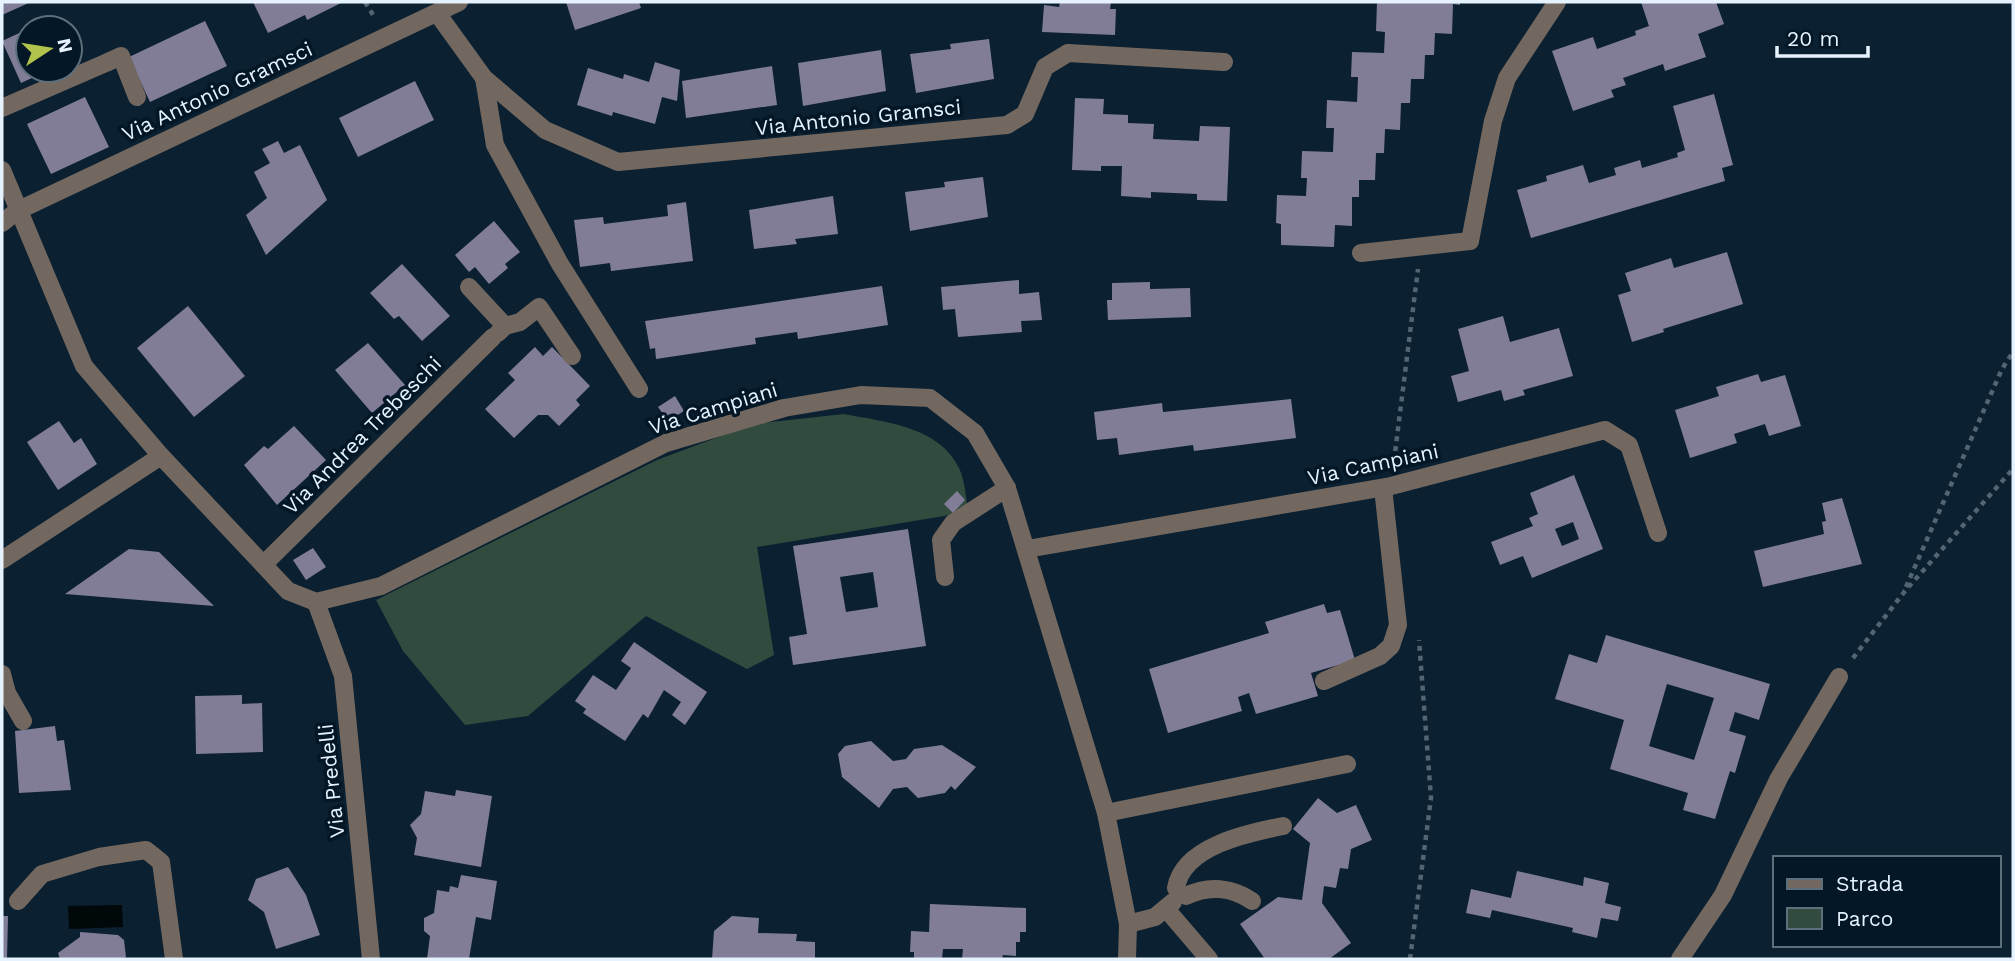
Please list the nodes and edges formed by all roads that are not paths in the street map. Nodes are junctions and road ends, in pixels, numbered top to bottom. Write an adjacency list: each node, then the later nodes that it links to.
1 (459, 2): 3 (street, Via Antonio Gramsci)
2 (1557, 2): 11 (street)
3 (437, 13): 5 (street, Via Antonio Gramsci); 9 (street, Via Antonio Gramsci)
4 (1224, 62): 5 (street, Via Antonio Gramsci)
5 (484, 78): 15 (street, Via Antonio Gramsci)
6 (137, 97): 7 (street)
7 (2, 108)
8 (2, 170): 9 (street)
9 (17, 211): 10 (street, Via Antonio Gramsci); 16 (street)
10 (2, 223)
11 (1361, 253)
12 (469, 287): 13 (street)
13 (499, 332): 14 (street, Via Andrea Trebeschi); 22 (street, Via Andrea Trebeschi)
14 (572, 356)
15 (639, 389)
16 (161, 456): 21 (street); 22 (street)
17 (1007, 488): 20 (street, Via Campiani); 23 (street); 24 (street, Via Campiani)
18 (1383, 488): 19 (street, Via Campiani); 20 (street, Via Campiani); 27 (street)
19 (1658, 533)
20 (1027, 550): 30 (street, Via Campiani)
21 (2, 560)
22 (264, 564): 24 (street)
23 (945, 578)
24 (316, 602): 37 (street, Via Predelli)
25 (2, 674): 28 (street)
26 (1839, 677): 40 (street)
27 (1324, 681)
28 (23, 721)
29 (1347, 764): 30 (street)
30 (1106, 813): 35 (street, Via Campiani)
31 (1283, 826): 32 (street)
32 (1175, 899): 34 (street); 35 (street); 39 (street)
33 (18, 901): 36 (street)
34 (1252, 901)
35 (1128, 924): 38 (street, Via Campiani)
36 (174, 959)
37 (371, 959)
38 (1127, 959)
39 (1209, 959)
40 (1680, 959)

